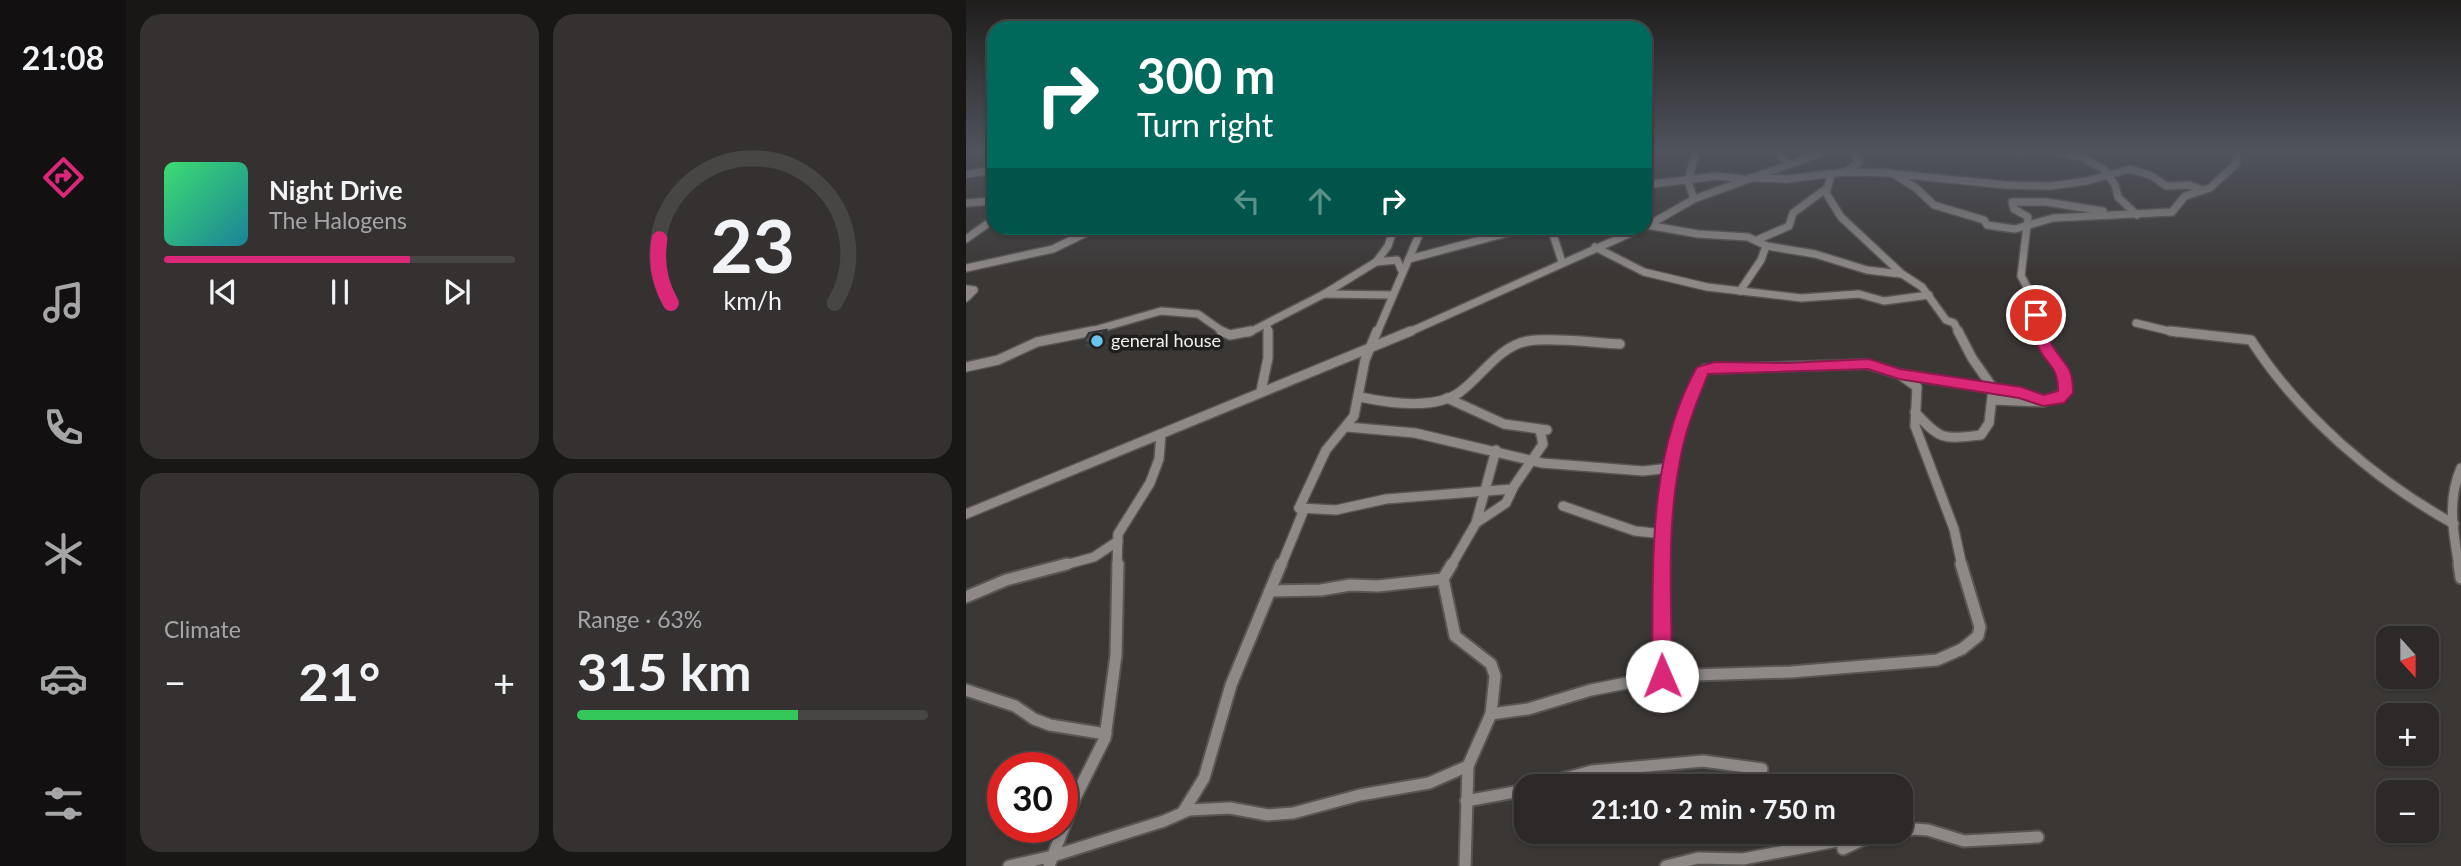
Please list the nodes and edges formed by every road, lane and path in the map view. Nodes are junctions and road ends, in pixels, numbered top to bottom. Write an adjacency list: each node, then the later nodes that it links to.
1 (1692, 192): 8 (street)
2 (1712, 192): 8 (street)
3 (1821, 192): 24 (street)
4 (1827, 192): 32 (street)
5 (1920, 192): 16 (street)
6 (2117, 192): 11 (street)
7 (2195, 192): 11 (street)
8 (1694, 199): 13 (street)
9 (987, 202): 10 (street)
10 (966, 204)
11 (2137, 215): 12 (street)
12 (2118, 216): 16 (street); 16 (street)
13 (1652, 222)
14 (987, 224): 23 (street)
15 (1652, 227): 24 (street)
16 (2026, 228): 50 (street)
17 (1083, 235): 30 (street)
18 (1392, 235): 28 (street)
19 (1419, 235): 27 (street)
20 (1500, 235): 27 (street)
21 (1553, 235): 29 (street)
22 (1624, 235): 26 (street)
23 (966, 239)
24 (1757, 240): 25 (street)
25 (1766, 246): 32 (street); 34 (street)
26 (1595, 247): 29 (street); 34 (street)
27 (1409, 259): 31 (street)
28 (1376, 262): 31 (street); 35 (street)
29 (1562, 262): 42 (street)
30 (966, 268)
31 (1402, 271): 36 (street)
32 (1902, 274): 37 (street)
33 (966, 289): 38 (street)
34 (1740, 291): 37 (street)
35 (1324, 294): 36 (street); 40 (street)
36 (1393, 295): 42 (street)
37 (1929, 295): 45 (street)
38 (966, 298)
39 (2136, 323): 64 (street)
40 (1267, 325): 43 (street); 46 (street)
41 (1620, 344): 48 (street)
42 (1369, 350): 46 (street); 47 (street)
43 (966, 367)
44 (1899, 374): 45 (street); 51 (street); 56 (street)
45 (1993, 388): 49 (street); 50 (street)
46 (1261, 391): 53 (street)
47 (1360, 397): 48 (street); 52 (street)
48 (1447, 398): 55 (street)
49 (1994, 400): 50 (street); 51 (street)
50 (2043, 401)
51 (1916, 412): 71 (street)
52 (1347, 427): 54 (street); 61 (street)
53 (1161, 434): 62 (street); 66 (street)
54 (1496, 450): 55 (street); 59 (street)
55 (1533, 462): 56 (street); 58 (street)
56 (1670, 468): 65 (street)
57 (2461, 468): 64 (street)
58 (1513, 488): 59 (street); 63 (street)
59 (1484, 491): 61 (street); 63 (street)
60 (1563, 506): 65 (street)
61 (1299, 508): 69 (street)
62 (966, 514)
63 (1476, 523): 68 (street)
64 (2454, 524): 67 (street)
65 (1664, 534): 71 (street)
66 (1118, 541): 70 (street); 74 (street)
67 (2461, 578)
68 (1443, 579): 69 (street); 73 (street)
69 (1269, 591): 80 (street)
70 (966, 597)
71 (1662, 676): 73 (street)
72 (966, 690): 74 (street)
73 (1491, 714): 75 (street)
74 (1106, 734): 82 (street)
75 (1468, 766): 79 (street); 80 (street)
76 (1762, 769): 77 (street)
77 (1581, 774)
78 (1514, 794): 79 (street)
79 (1465, 801): 84 (street)
80 (1183, 812): 82 (street)
81 (2038, 837): 85 (street)
82 (1049, 863): 83 (street)
83 (1009, 866)
84 (1465, 866)
85 (1666, 866)

